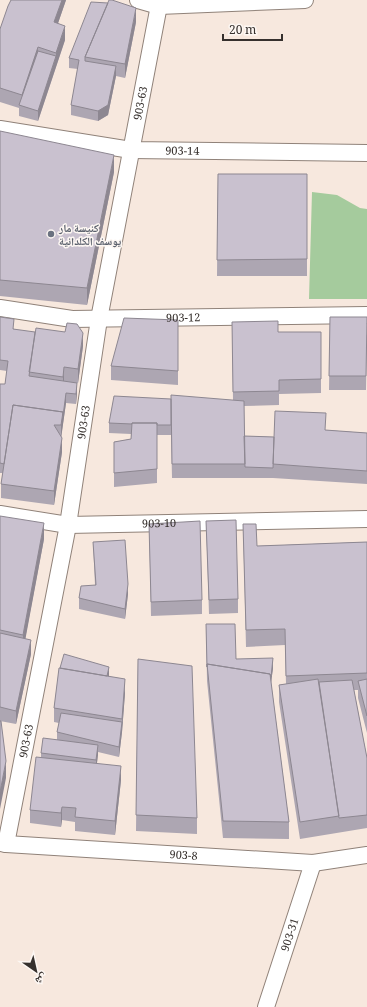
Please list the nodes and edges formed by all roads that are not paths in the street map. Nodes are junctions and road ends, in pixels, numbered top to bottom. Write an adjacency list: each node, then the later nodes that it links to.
1 (138, 0): 3 (street)
2 (304, 0): 3 (street)
3 (159, 3): 5 (street, 903-63)
4 (0, 129): 5 (street, 903-14)
5 (131, 150): 6 (street, 903-14); 9 (street, 903-63)
6 (367, 153)
7 (0, 308): 9 (street, 903-12)
8 (367, 315): 9 (street, 903-12)
9 (99, 319): 12 (street, 903-63)
10 (0, 514): 12 (street, 903-10)
11 (367, 519): 12 (street, 903-10)
12 (68, 525): 13 (street, 903-63)
13 (3, 844): 15 (street, 903-8)
14 (367, 855): 15 (street, 903-8)
15 (313, 863): 16 (street, 903-31)
16 (266, 1007)

